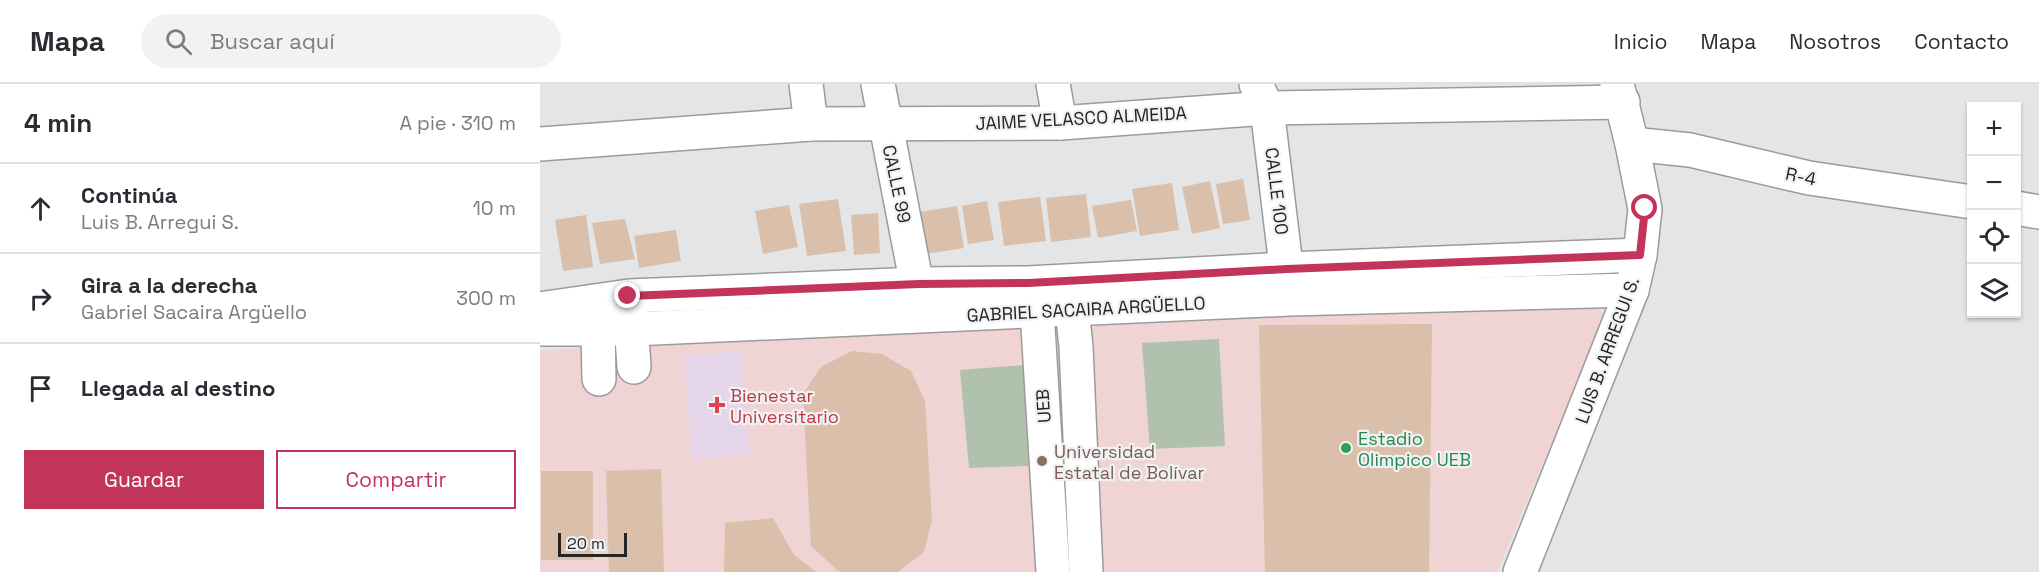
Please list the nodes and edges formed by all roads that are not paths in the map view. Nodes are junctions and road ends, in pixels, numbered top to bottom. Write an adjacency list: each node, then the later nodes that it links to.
1 (806, 84): 8 (street)
2 (878, 84): 9 (street, CALLE 99)
3 (1053, 84): 7 (street)
4 (1620, 93): 5 (street, JAIME VELASCO ALMEIDA); 11 (street, LUIS B. ARREGUI S.)
5 (1430, 94): 6 (street, JAIME VELASCO ALMEIDA)
6 (1262, 96): 7 (street, JAIME VELASCO ALMEIDA); 17 (street, CALLE 100)
7 (1060, 123): 9 (street, JAIME VELASCO ALMEIDA)
8 (812, 124): 9 (street, JAIME VELASCO ALMEIDA); 10 (street, JAIME VELASCO ALMEIDA)
9 (885, 125): 16 (street, CALLE 99)
10 (540, 144)
11 (1632, 144): 12 (street, R-4); 15 (street, LUIS B. ARREGUI S.)
12 (1967, 201)
13 (2021, 209): 14 (street)
14 (2039, 212)
15 (1640, 255): 17 (street, GABRIEL SACAIRA ARGÜELLO); 18 (street, LUIS B. ARREGUI S.)
16 (919, 284): 20 (street, GABRIEL SACAIRA ARGÜELLO); 21 (street, GABRIEL SACAIRA ARGÜELLO); 23 (street, CALLE 99)
17 (1289, 284): 18 (street, GABRIEL SACAIRA ARGÜELLO); 19 (street, GABRIEL SACAIRA ARGÜELLO)
18 (1632, 290): 30 (street, LUIS B. ARREGUI S.)
19 (1071, 295): 21 (street, GABRIEL SACAIRA ARGÜELLO); 29 (street)
20 (628, 296): 22 (street, GABRIEL SACAIRA ARGÜELLO); 25 (street)
21 (1031, 297): 23 (street, GABRIEL SACAIRA ARGÜELLO); 28 (street, UEB)
22 (541, 309): 24 (street, GABRIEL SACAIRA ARGÜELLO)
23 (923, 316): 25 (street, GABRIEL SACAIRA ARGÜELLO)
24 (598, 329): 25 (street, GABRIEL SACAIRA ARGÜELLO); 27 (street)
25 (633, 329): 26 (street)
26 (634, 367)
27 (599, 379)
28 (1053, 572)
29 (1086, 572)
30 (1520, 572)

